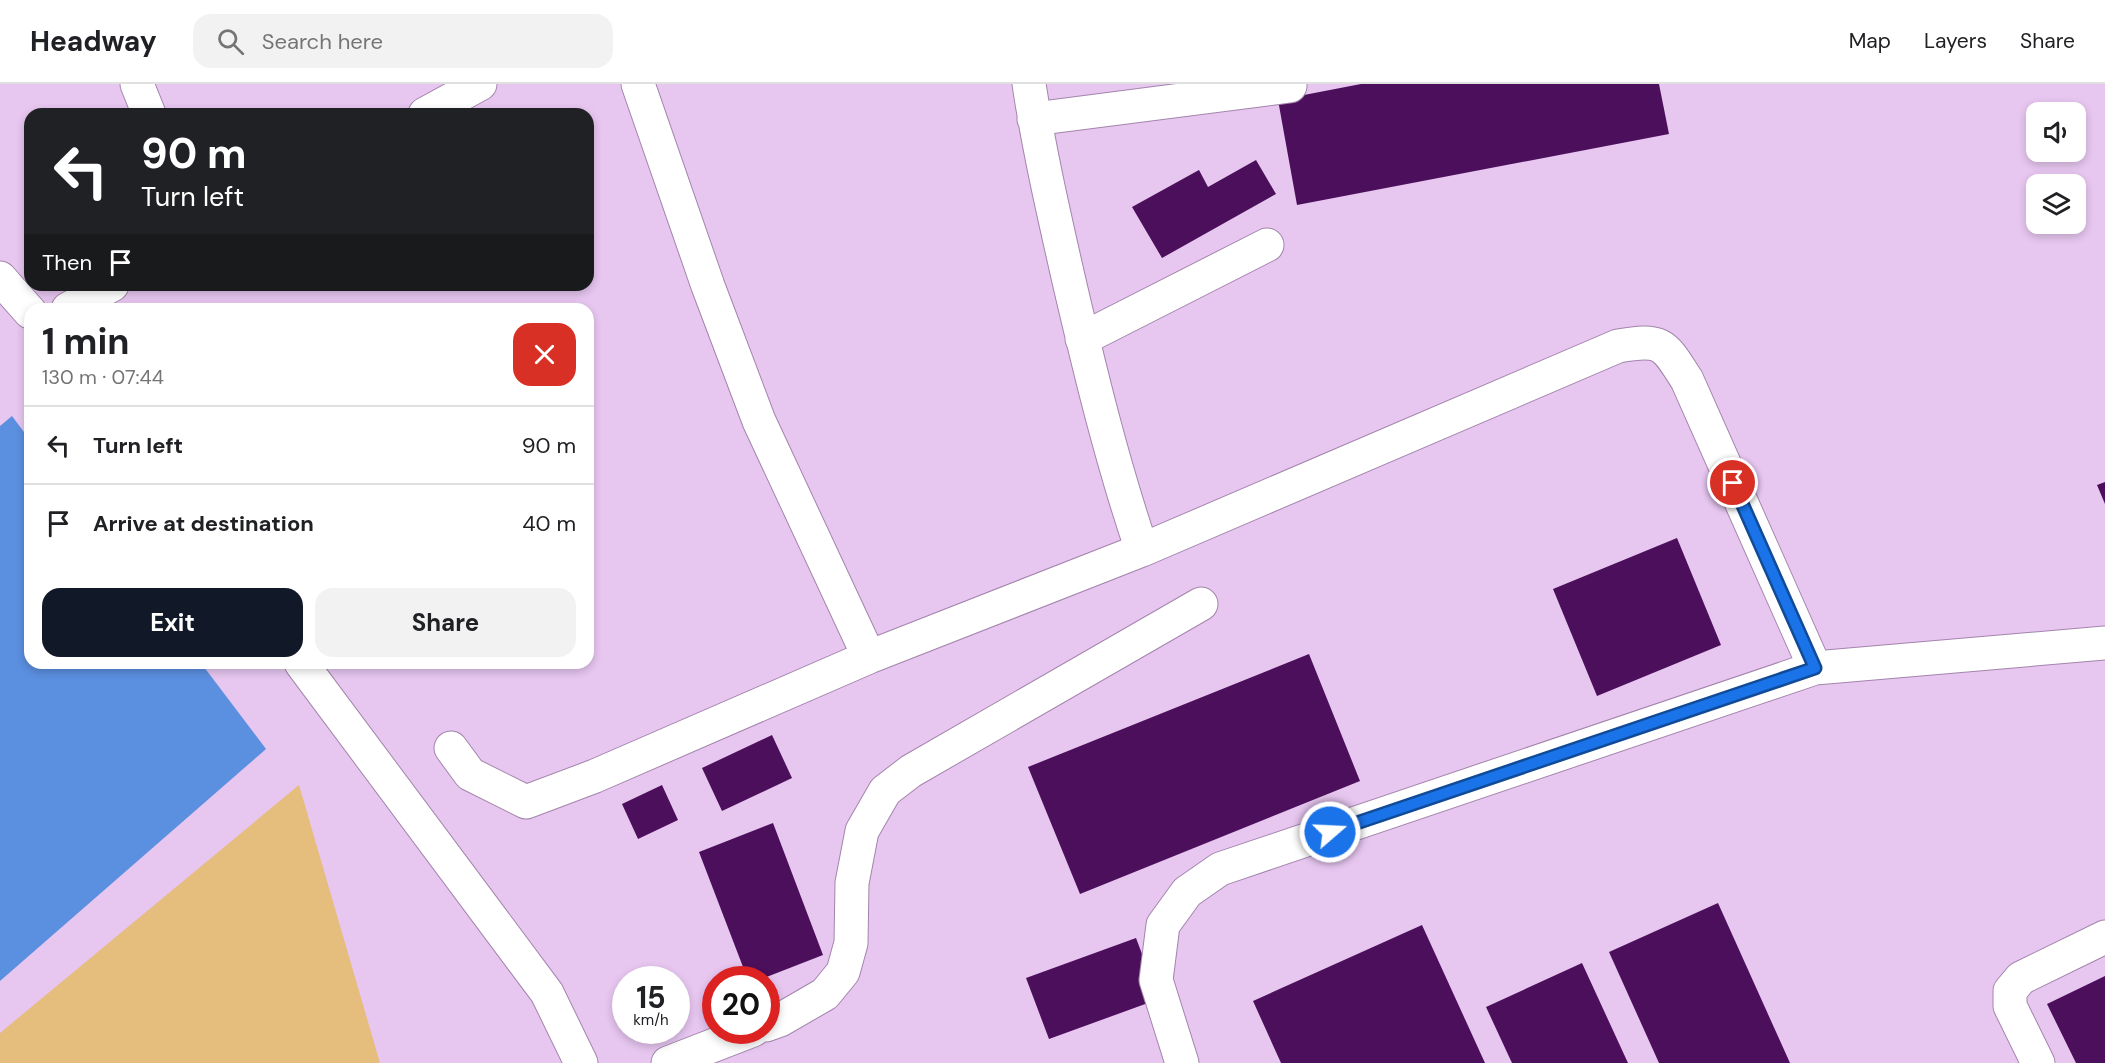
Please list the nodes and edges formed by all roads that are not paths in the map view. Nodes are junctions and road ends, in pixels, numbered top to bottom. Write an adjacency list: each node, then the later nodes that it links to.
1 (137, 84): 6 (street)
2 (480, 84): 7 (street)
3 (638, 84): 18 (street)
4 (1029, 84): 8 (street)
5 (1290, 86): 8 (street)
6 (147, 108)
7 (436, 108)
8 (1034, 119): 14 (street)
9 (1267, 245): 14 (street)
10 (0, 278): 13 (street)
11 (101, 291): 12 (street)
12 (79, 303)
13 (24, 305)
14 (1082, 339): 15 (street)
15 (1142, 550): 18 (street); 19 (street)
16 (1201, 604): 23 (street)
17 (2105, 643): 19 (street)
18 (869, 657): 21 (street)
19 (1815, 668): 27 (street)
20 (305, 669): 25 (street)
21 (451, 748)
22 (2105, 937): 28 (street)
23 (780, 1020)
24 (717, 1044): 26 (street)
25 (581, 1063)
26 (668, 1063)
27 (1182, 1063)
28 (2038, 1063)

